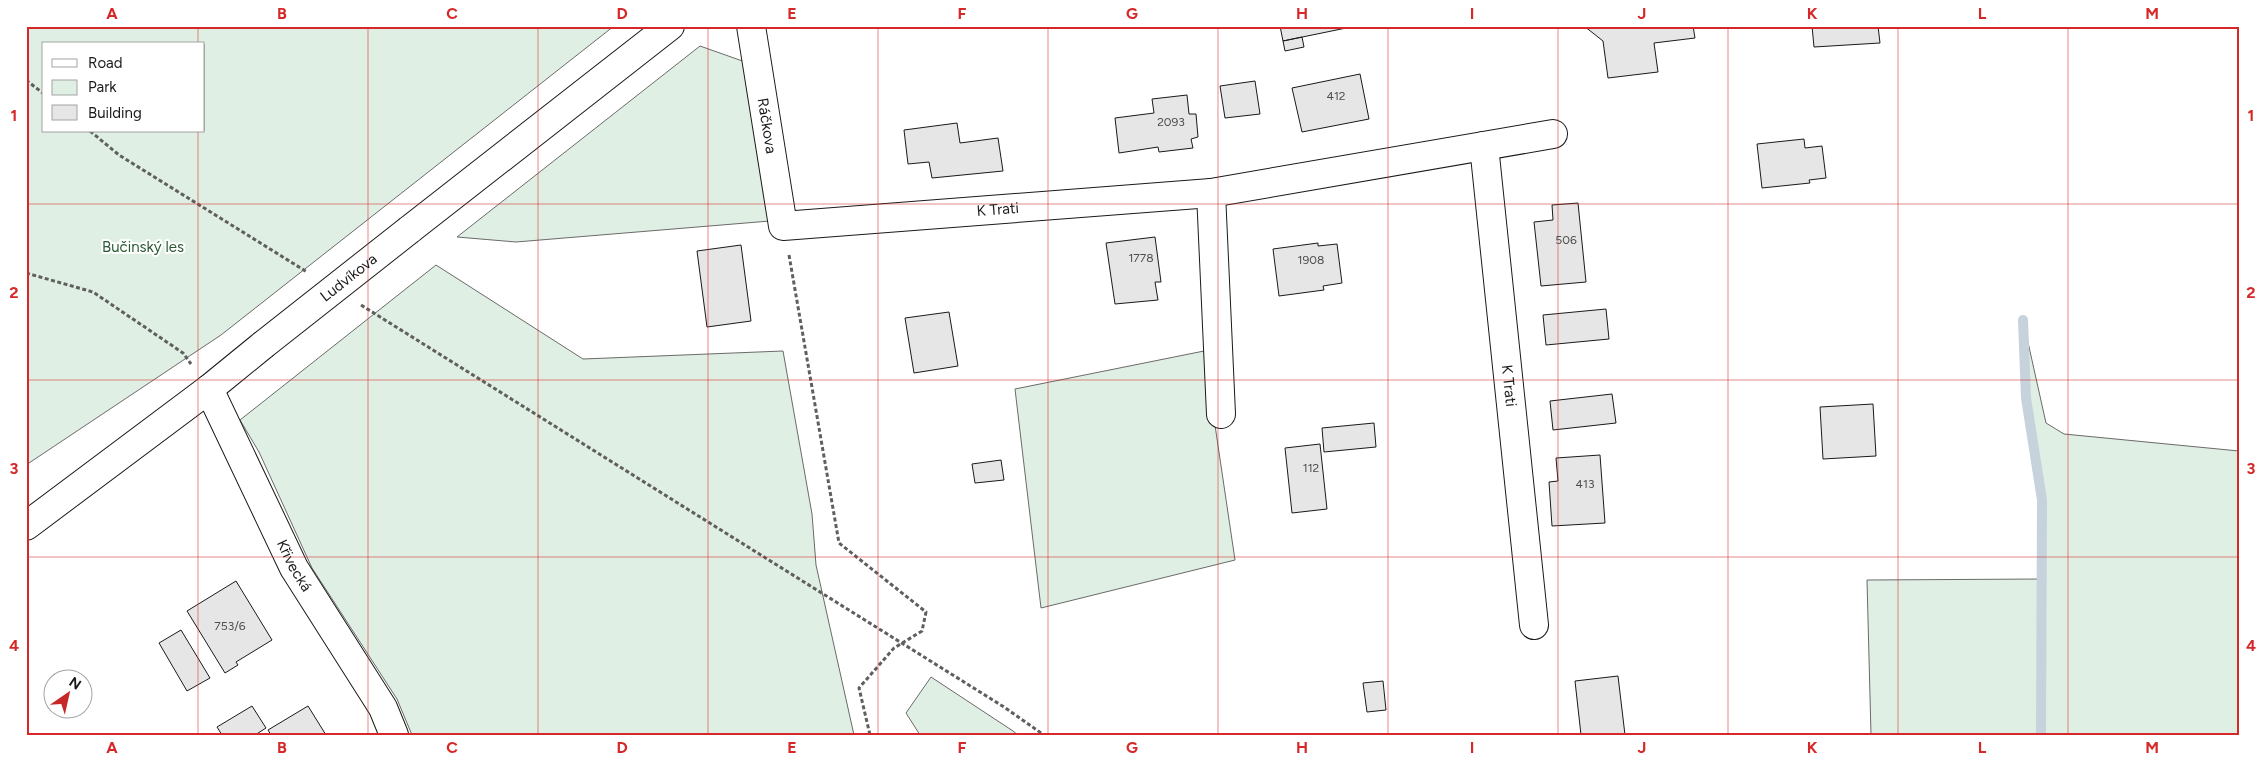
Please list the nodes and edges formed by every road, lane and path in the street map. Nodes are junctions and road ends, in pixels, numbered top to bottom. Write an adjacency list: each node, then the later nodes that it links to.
1 (670, 26): 13 (street, Ludvíkova, bridge)
2 (751, 26): 9 (street, Ráčkova)
3 (26, 80): 4 (path)
4 (42, 92)
5 (91, 132): 11 (path)
6 (1553, 134): 7 (street, K Trati)
7 (1484, 146): 8 (street, K Trati); 16 (street, K Trati)
8 (1211, 193): 9 (street, K Trati); 14 (street)
9 (783, 226): 17 (path)
10 (26, 273): 13 (path)
11 (314, 276)
12 (356, 302): 17 (path)
13 (209, 389): 15 (street, Ludvíkova); 18 (street, Křivecká)
14 (1221, 414)
15 (26, 526)
16 (1534, 625)
17 (901, 644): 19 (path); 20 (path)
18 (394, 735)
19 (870, 735)
20 (1044, 735)

